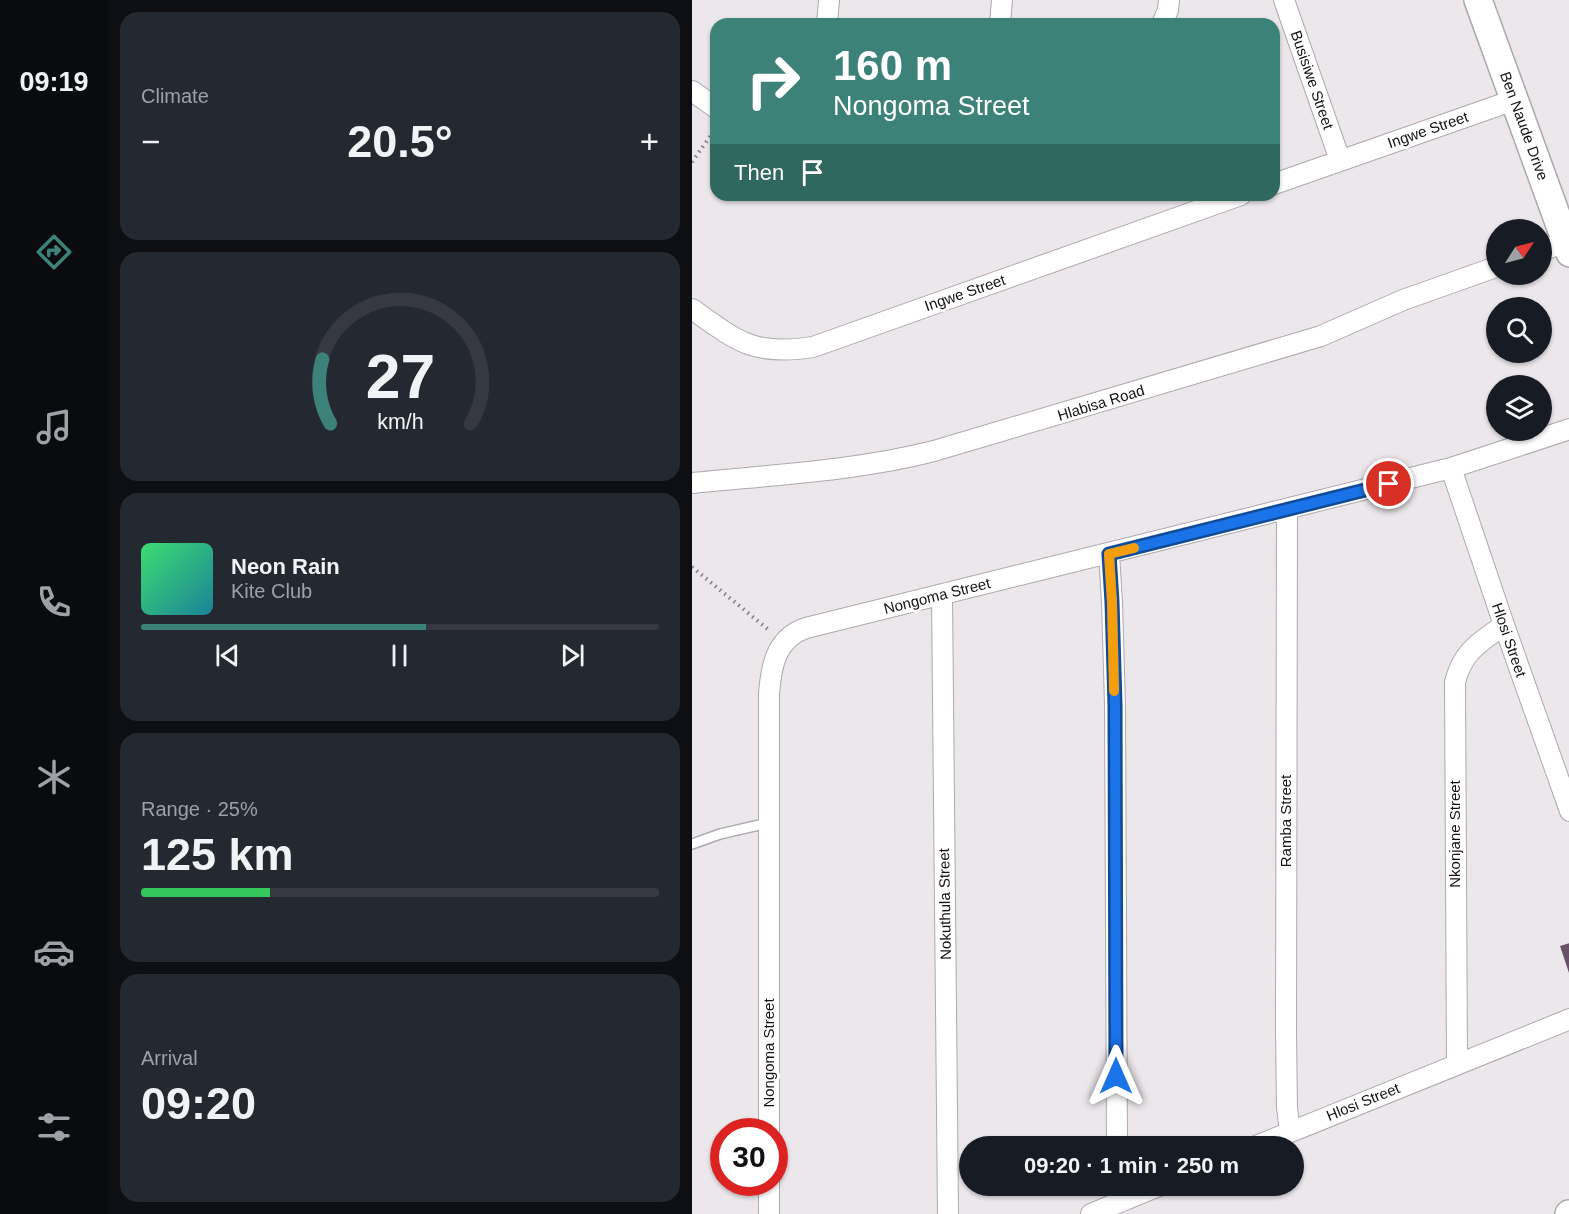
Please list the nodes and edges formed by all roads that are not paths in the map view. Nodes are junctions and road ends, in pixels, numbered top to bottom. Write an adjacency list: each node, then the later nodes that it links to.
1 (829, 0): 6 (street)
2 (1002, 0): 7 (street)
3 (1169, 0): 8 (street)
4 (1284, 0): 12 (street, Busisiwe Street)
5 (1478, 0): 10 (main road, Ben Naude Drive)
6 (828, 18)
7 (1000, 18)
8 (1165, 18)
9 (692, 91): 11 (street)
10 (1514, 100): 12 (street, Ingwe Street); 15 (main road, Ben Naude Drive)
11 (710, 104)
12 (1340, 160): 13 (street, Ingwe Street)
13 (1280, 181)
14 (1224, 201): 17 (street, Ingwe Street)
15 (1559, 248)
16 (1486, 271): 20 (street, Hlabisa Road)
17 (692, 309)
18 (1570, 429): 19 (street, Nongoma Street)
19 (1451, 468): 21 (street, Nongoma Street); 24 (street, Hlosi Street)
20 (692, 483)
21 (1287, 510): 22 (street, Nongoma Street); 31 (street, Ramba Street)
22 (1109, 554): 23 (street, Nongoma Street); 32 (street)
23 (942, 595): 26 (street, Nongoma Street); 37 (street, Nokuthula Street)
24 (1504, 625): 25 (street, Hlosi Street); 29 (street, Nkonjane Street)
25 (1570, 811)
26 (768, 823): 27 (lane); 30 (street, Nongoma Street)
27 (692, 844)
28 (1570, 1019): 29 (street, Hlosi Street)
29 (1457, 1063): 31 (street, Hlosi Street)
30 (769, 1118)
31 (1290, 1132): 33 (street, Hlosi Street)
32 (1117, 1136)
33 (1280, 1136)
34 (769, 1196): 36 (street)
35 (1114, 1196): 38 (street)
36 (769, 1214)
37 (948, 1214)
38 (1091, 1214)

